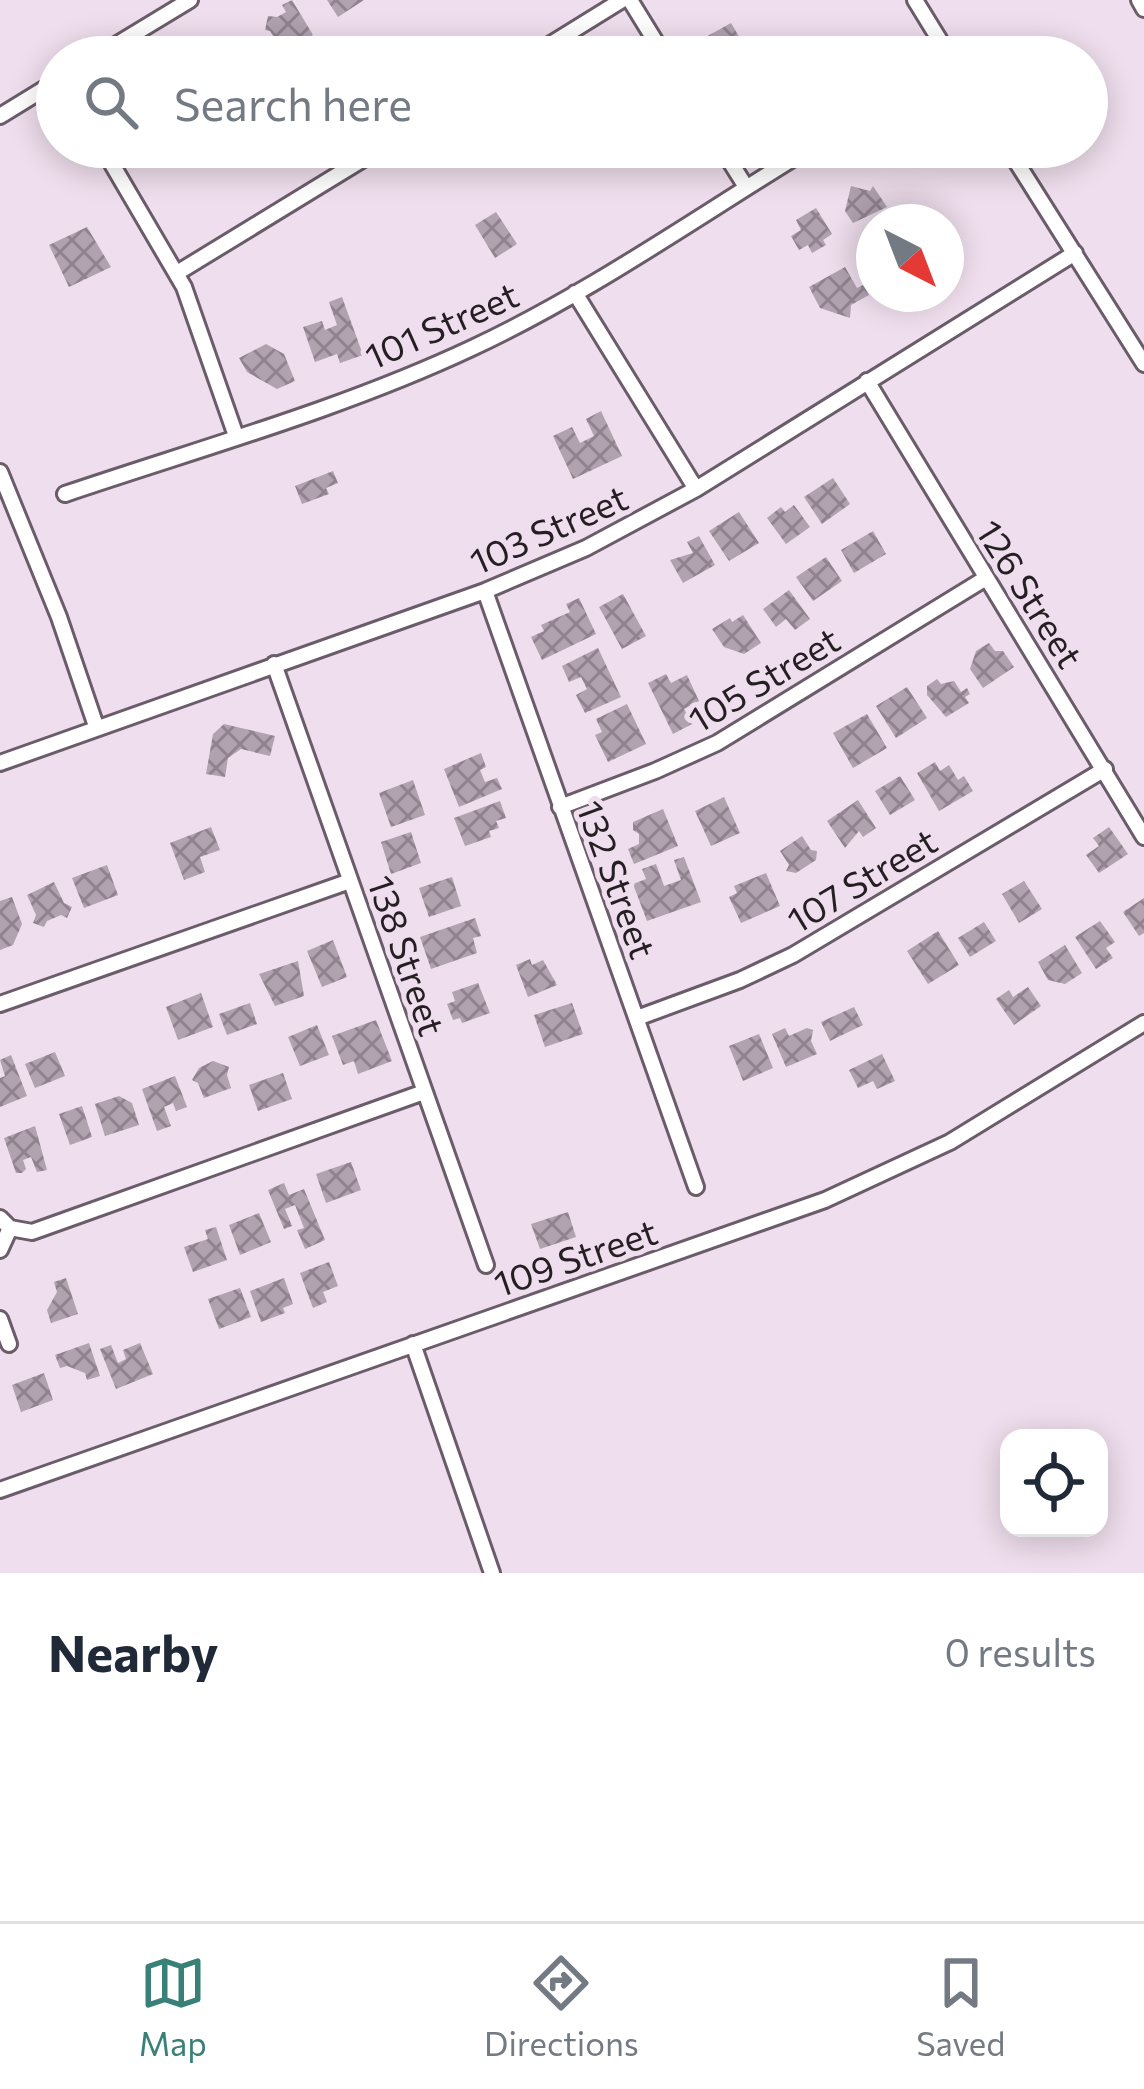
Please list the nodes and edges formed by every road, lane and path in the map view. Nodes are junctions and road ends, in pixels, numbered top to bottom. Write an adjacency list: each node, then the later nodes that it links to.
1 (190, 0): 6 (street)
2 (626, 0): 7 (street); 8 (street)
3 (914, 0): 9 (street)
4 (1139, 0): 5 (street)
5 (1144, 9)
6 (131, 36)
7 (565, 36)
8 (651, 36)
9 (937, 36)
10 (36, 94): 11 (street)
11 (0, 116)
12 (114, 168): 19 (street)
13 (349, 168): 19 (street)
14 (734, 168): 17 (street)
15 (778, 168): 17 (street, 101 Street)
16 (1020, 168): 18 (street)
17 (746, 188): 20 (street, 101 Street)
18 (1075, 254): 21 (street); 22 (street, 103 Street)
19 (177, 273): 23 (street)
20 (575, 293): 23 (street, 101 Street); 25 (street)
21 (1144, 364)
22 (867, 381): 25 (street, 103 Street); 27 (street, 126 Street)
23 (236, 436): 26 (street, 101 Street)
24 (0, 472): 30 (street)
25 (696, 489): 28 (street, 103 Street)
26 (65, 494)
27 (986, 578): 32 (street, 126 Street); 33 (street, 105 Street)
28 (485, 590): 29 (street, 103 Street); 33 (street, 132 Street)
29 (274, 664): 30 (street, 103 Street); 35 (street, 138 Street)
30 (96, 727): 31 (street, 103 Street)
31 (0, 763)
32 (1105, 770): 34 (street, 126 Street); 37 (street, 107 Street)
33 (560, 807): 37 (street, 132 Street)
34 (1144, 837)
35 (350, 881): 36 (street); 39 (street, 138 Street)
36 (0, 1004)
37 (637, 1018): 40 (street, 132 Street)
38 (1144, 1023): 46 (street, 109 Street)
39 (424, 1092): 41 (street); 43 (street, 138 Street)
40 (696, 1187)
41 (5, 1223): 42 (street)
42 (0, 1250)
43 (486, 1265)
44 (0, 1319): 45 (street)
45 (9, 1344)
46 (413, 1344): 47 (street, 109 Street); 48 (street)
47 (0, 1490)
48 (492, 1573)

